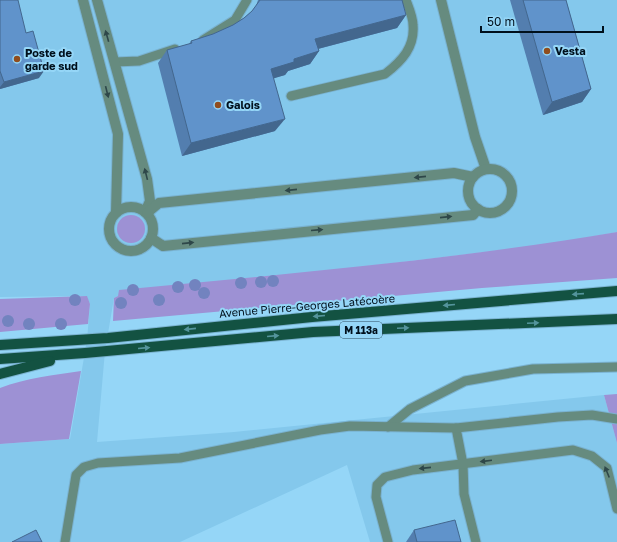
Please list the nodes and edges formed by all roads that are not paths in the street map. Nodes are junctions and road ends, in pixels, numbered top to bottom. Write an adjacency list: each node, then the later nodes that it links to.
1 (83, 0): 14 (street, one-way to 14)
2 (97, 0): 8 (street, one-way to 2)
3 (247, 0): 6 (lane)
4 (406, 0): 9 (lane)
5 (441, 0): 10 (street)
6 (195, 43)
7 (181, 47): 8 (lane)
8 (115, 62): 13 (street, one-way to 8)
9 (291, 96)
10 (486, 169): 11 (street); 12 (street)
11 (473, 177): 12 (street); 13 (street, one-way to 13)
12 (478, 209): 15 (street, one-way to 12)
13 (146, 212): 14 (street); 15 (street)
14 (116, 213): 15 (street)
15 (151, 238)
16 (617, 292): 18 (main road, Avenue Pierre-Georges Latécoère / M 113a, one-way to 18)
17 (617, 319): 19 (main road, M 113a, one-way to 17)
18 (0, 345)
19 (85, 354): 20 (main road, M 113a); 22 (main road)
20 (0, 359)
21 (617, 367): 24 (lane)
22 (0, 374)
23 (617, 419): 25 (lane)
24 (388, 427): 25 (lane); 28 (lane)
25 (456, 428): 26 (lane)
26 (463, 464): 27 (lane, one-way to 26); 29 (lane, one-way to 29); 30 (lane)
27 (617, 510)
28 (66, 542)
29 (388, 542)
30 (476, 542)

